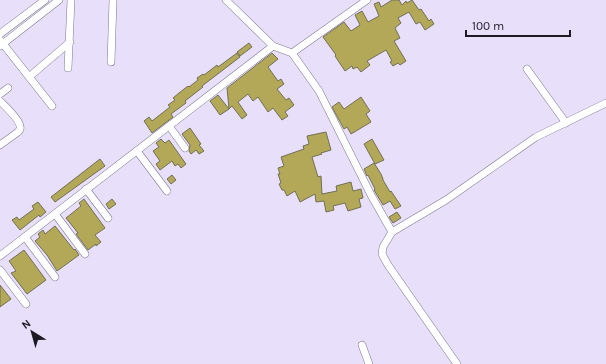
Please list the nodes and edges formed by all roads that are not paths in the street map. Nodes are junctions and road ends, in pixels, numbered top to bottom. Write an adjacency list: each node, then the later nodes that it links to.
1 (45, 0): 7 (street)
2 (59, 0): 9 (street)
3 (71, 0): 8 (street)
4 (113, 0): 12 (street)
5 (226, 0): 10 (street)
6 (367, 0): 11 (street)
7 (0, 34)
8 (70, 42): 13 (street); 15 (street)
9 (1, 43): 15 (street)
10 (273, 46): 11 (street); 22 (street)
11 (292, 53): 30 (street)
12 (110, 62)
13 (68, 68)
14 (527, 69): 21 (street)
15 (29, 77): 20 (street)
16 (8, 88): 17 (street)
17 (0, 94)
18 (0, 101): 23 (street)
19 (606, 103): 21 (street)
20 (52, 106)
21 (566, 122): 30 (street)
22 (169, 126): 24 (street); 25 (street)
23 (0, 145)
24 (185, 148)
25 (137, 151): 26 (street); 27 (street)
26 (86, 190): 28 (street); 29 (street)
27 (167, 191)
28 (55, 214): 31 (street); 32 (street)
29 (108, 218)
30 (392, 232): 39 (street)
31 (25, 237): 33 (street); 35 (street)
32 (85, 254)
33 (0, 256)
34 (0, 270): 36 (street)
35 (55, 277)
36 (26, 304)
37 (362, 345): 38 (street)
38 (370, 364)
39 (457, 364)

